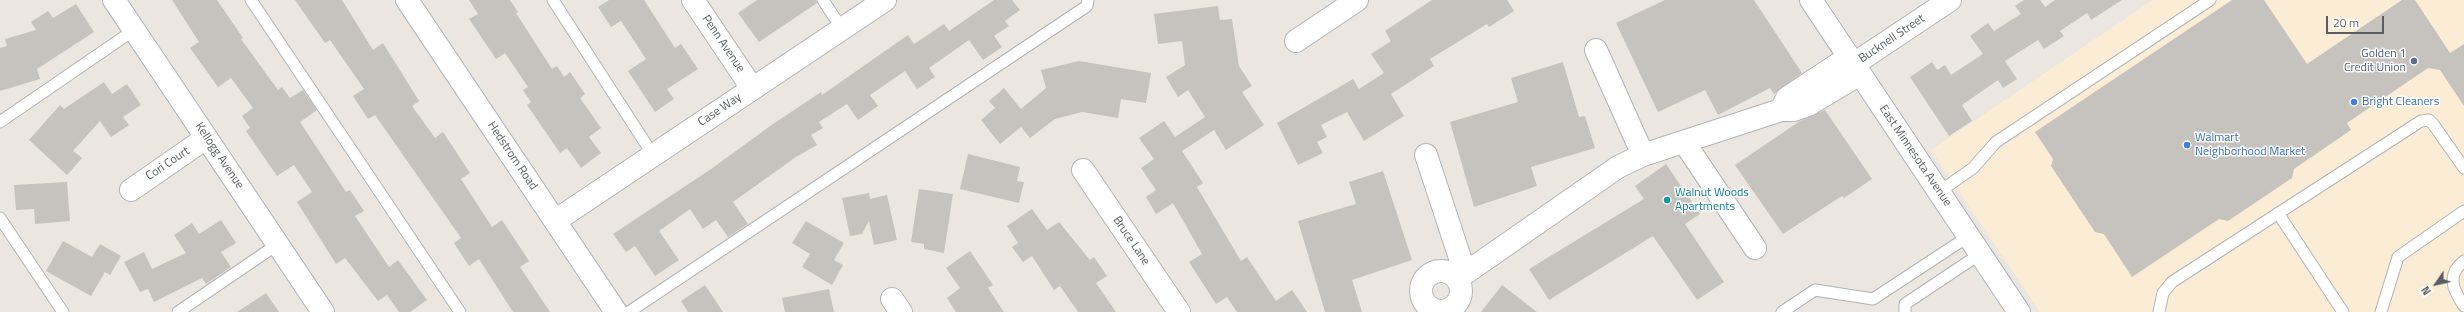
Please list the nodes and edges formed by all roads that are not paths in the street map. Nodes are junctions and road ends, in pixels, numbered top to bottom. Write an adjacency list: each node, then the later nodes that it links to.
1 (114, 0): 14 (street, Kellogg Avenue)
2 (251, 0): 43 (lane)
3 (407, 0): 32 (street, Hedstrom Road)
4 (553, 0): 22 (lane)
5 (693, 0): 18 (street, Penn Avenue)
6 (823, 0): 13 (lane)
7 (885, 0): 13 (street, Case Way)
8 (1088, 0): 45 (lane)
9 (1357, 0): 15 (street)
10 (1810, 0): 17 (street, East Minnesota Avenue)
11 (1950, 0): 17 (street, Bucknell Street)
12 (2210, 0): 28 (lane)
13 (842, 29): 18 (street, Case Way)
14 (134, 30): 19 (lane); 20 (street, Kellogg Avenue)
15 (1296, 41)
16 (1596, 50): 24 (street)
17 (1854, 65): 21 (street, Bucknell Street); 28 (street, East Minnesota Avenue)
18 (752, 88): 22 (street, Case Way)
19 (0, 122)
20 (206, 138): 27 (street, Cori Court); 33 (street, Kellogg Avenue)
21 (1684, 142): 24 (street, Bucknell Street); 35 (street)
22 (654, 155): 32 (street, Case Way)
23 (1426, 155): 37 (street)
24 (1643, 155): 37 (street, Bucknell Street)
25 (2464, 168): 30 (lane)
26 (1084, 170): 46 (street, Bruce Lane)
27 (131, 190)
28 (1939, 192): 34 (street, East Minnesota Avenue)
29 (2464, 211): 52 (lane)
30 (2278, 213): 50 (lane); 51 (lane)
31 (0, 218): 40 (lane)
32 (556, 220): 44 (street, Hedstrom Road)
33 (278, 244): 41 (lane); 42 (street, Kellogg Avenue)
34 (1974, 245): 47 (lane); 48 (lane); 49 (street, East Minnesota Avenue)
35 (1755, 248)
36 (2464, 261): 38 (lane)
37 (1461, 276): 39 (street); 39 (street)
38 (2464, 306)
39 (1434, 311)
40 (63, 312)
41 (178, 312)
42 (323, 312)
43 (460, 312)
44 (616, 312)
45 (629, 312)
46 (1179, 312)
47 (1782, 312)
48 (1905, 312)
49 (2019, 312)
50 (2159, 312)
51 (2342, 312)
52 (2381, 312)

